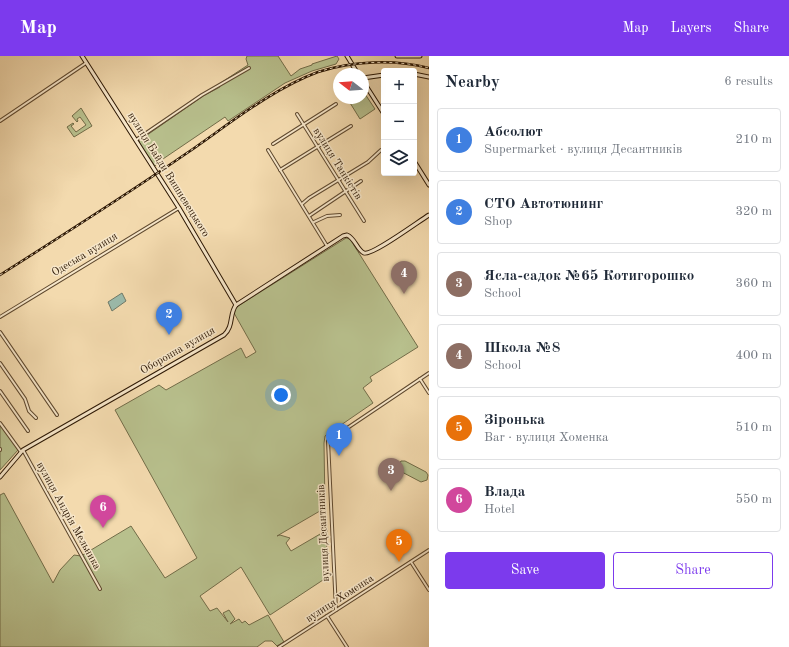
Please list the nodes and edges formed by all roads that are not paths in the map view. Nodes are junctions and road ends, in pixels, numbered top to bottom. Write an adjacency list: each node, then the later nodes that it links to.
1 (82, 56): 6 (street, вулиця Байди Вишневецького)
2 (347, 56): 8 (street)
3 (397, 56): 4 (street)
4 (406, 56): 5 (street)
5 (420, 56)
6 (86, 63): 17 (street); 20 (street, вулиця Байди Вишневецького)
7 (249, 68): 20 (street)
8 (354, 68)
9 (417, 75): 11 (street)
10 (381, 76): 12 (street)
11 (429, 77)
12 (369, 79)
13 (369, 90): 15 (street)
14 (336, 104): 18 (street)
15 (381, 109)
16 (297, 114): 18 (street, вулиця Танкістів)
17 (0, 121)
18 (303, 125): 21 (street); 22 (street, вулиця Танкістів)
19 (351, 126): 22 (street)
20 (136, 140): 32 (street, вулиця Байди Вишневецького)
21 (273, 144)
22 (317, 147): 26 (street); 27 (street, вулиця Танкістів)
23 (268, 150): 26 (street)
24 (381, 150): 27 (street)
25 (417, 166): 29 (street)
26 (280, 170): 31 (street)
27 (337, 180): 30 (street, вулиця Танкістів); 31 (street)
28 (361, 181): 30 (street)
29 (429, 185)
30 (344, 192): 34 (street); 36 (street, вулиця Танкістів)
31 (302, 204): 34 (street)
32 (180, 208): 39 (street, вулиця Байди Вишневецького); 40 (street, Одеська вулиця)
33 (429, 215): 38 (street)
34 (309, 216): 37 (street)
35 (340, 216): 37 (street)
36 (364, 221)
37 (314, 222): 38 (street)
38 (328, 247): 39 (street)
39 (236, 305): 51 (street, Оборонна вулиця)
40 (0, 317)
41 (0, 332): 47 (street)
42 (0, 363): 48 (street)
43 (429, 373): 44 (street)
44 (420, 379): 46 (street); 57 (street, вулиця Десантників)
45 (0, 392): 50 (street)
46 (429, 393)
47 (57, 415)
48 (36, 418)
49 (0, 423): 51 (street, вулиця Андрія Мельника)
50 (28, 432)
51 (22, 451): 52 (street, Оборонна вулиця); 55 (street, вулиця Андрія Мельника)
52 (0, 477)
53 (429, 550): 54 (street, вулиця Хоменка)
54 (411, 562): 56 (street); 57 (street, вулиця Хоменка)
55 (100, 589)
56 (429, 590)
57 (336, 610): 58 (street, вулиця Хоменка)
58 (327, 616): 59 (street, вулиця Хоменка); 60 (street)
59 (279, 647)
60 (347, 647)

